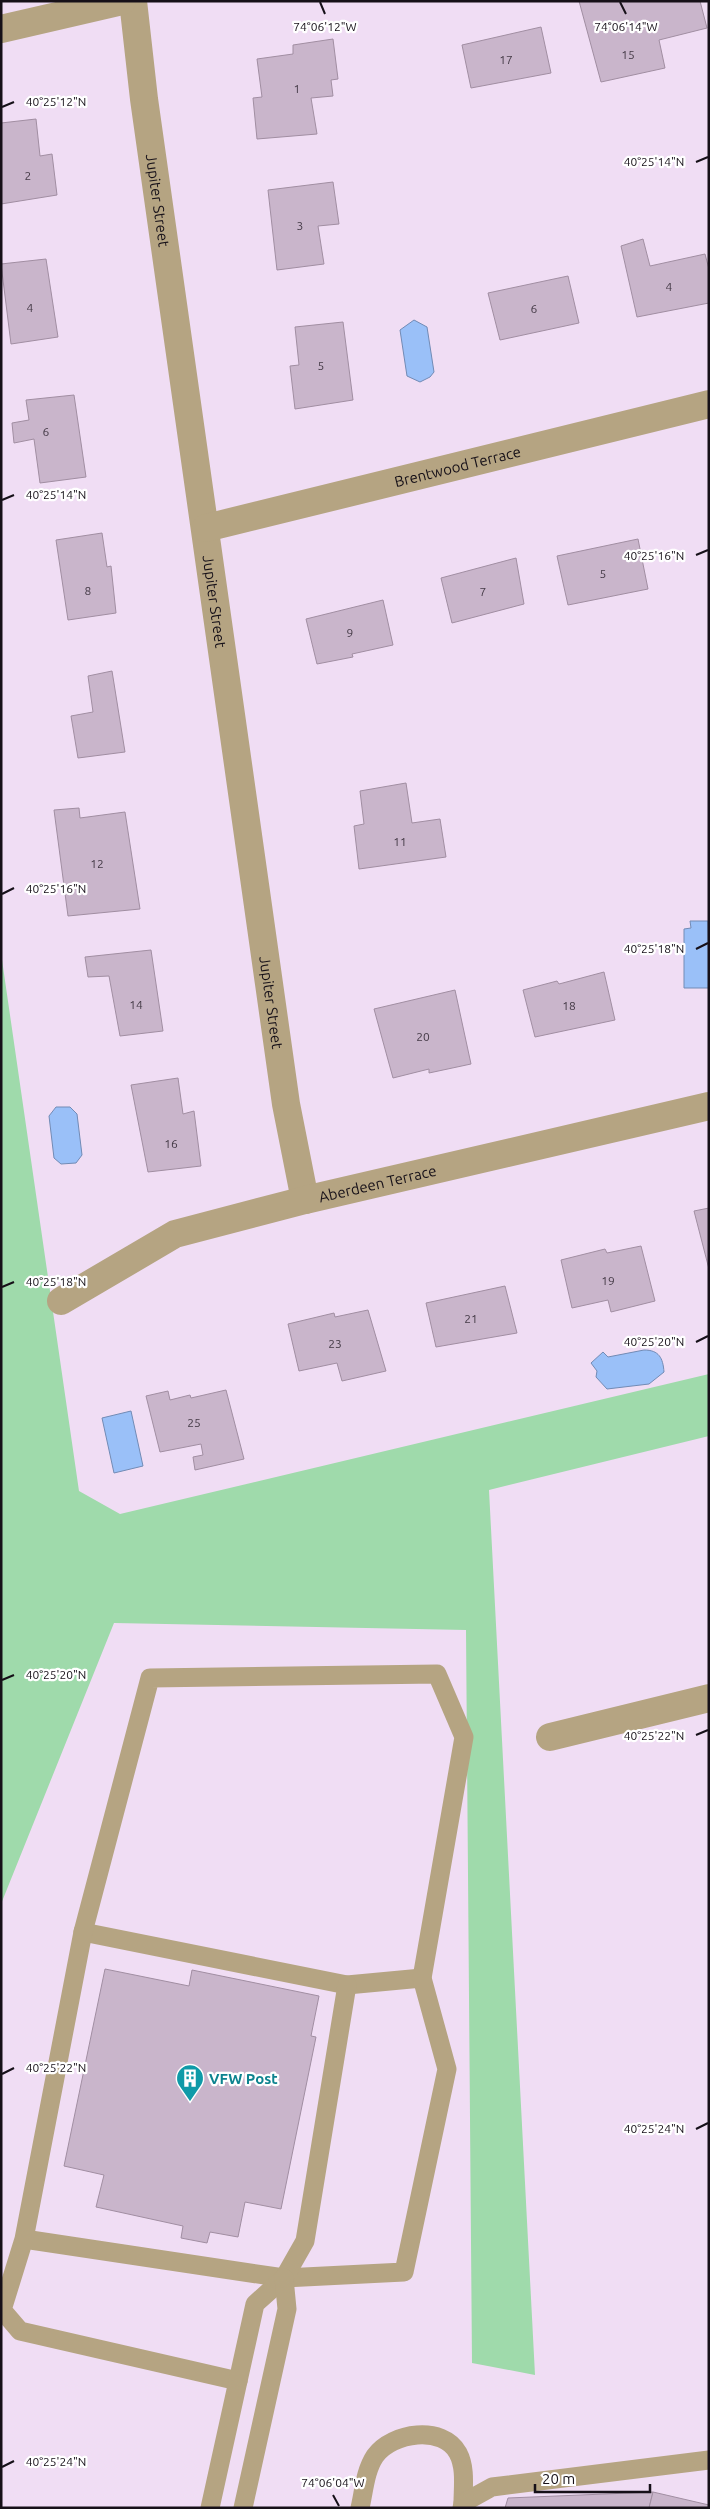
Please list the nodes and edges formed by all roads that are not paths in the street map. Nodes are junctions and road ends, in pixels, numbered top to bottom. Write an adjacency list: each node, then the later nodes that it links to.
1 (122, 1): 3 (street)
2 (133, 1): 5 (street, Jupiter Street)
3 (1, 29)
4 (709, 404): 5 (street, Brentwood Terrace)
5 (206, 528): 7 (street, Jupiter Street)
6 (709, 1106): 7 (street, Aberdeen Terrace)
7 (304, 1200): 8 (street, Aberdeen Terrace)
8 (61, 1300)
9 (709, 1698): 10 (street)
10 (550, 1737)
11 (83, 1932): 12 (lane); 13 (lane); 14 (lane)
12 (422, 1978): 13 (lane); 15 (lane)
13 (348, 1985): 15 (lane)
14 (24, 2239): 15 (lane); 16 (lane)
15 (284, 2278): 16 (lane); 20 (lane)
16 (238, 2381): 19 (lane)
17 (709, 2460): 18 (lane)
18 (463, 2505): 21 (lane)
19 (210, 2508)
20 (243, 2508)
21 (360, 2508)

